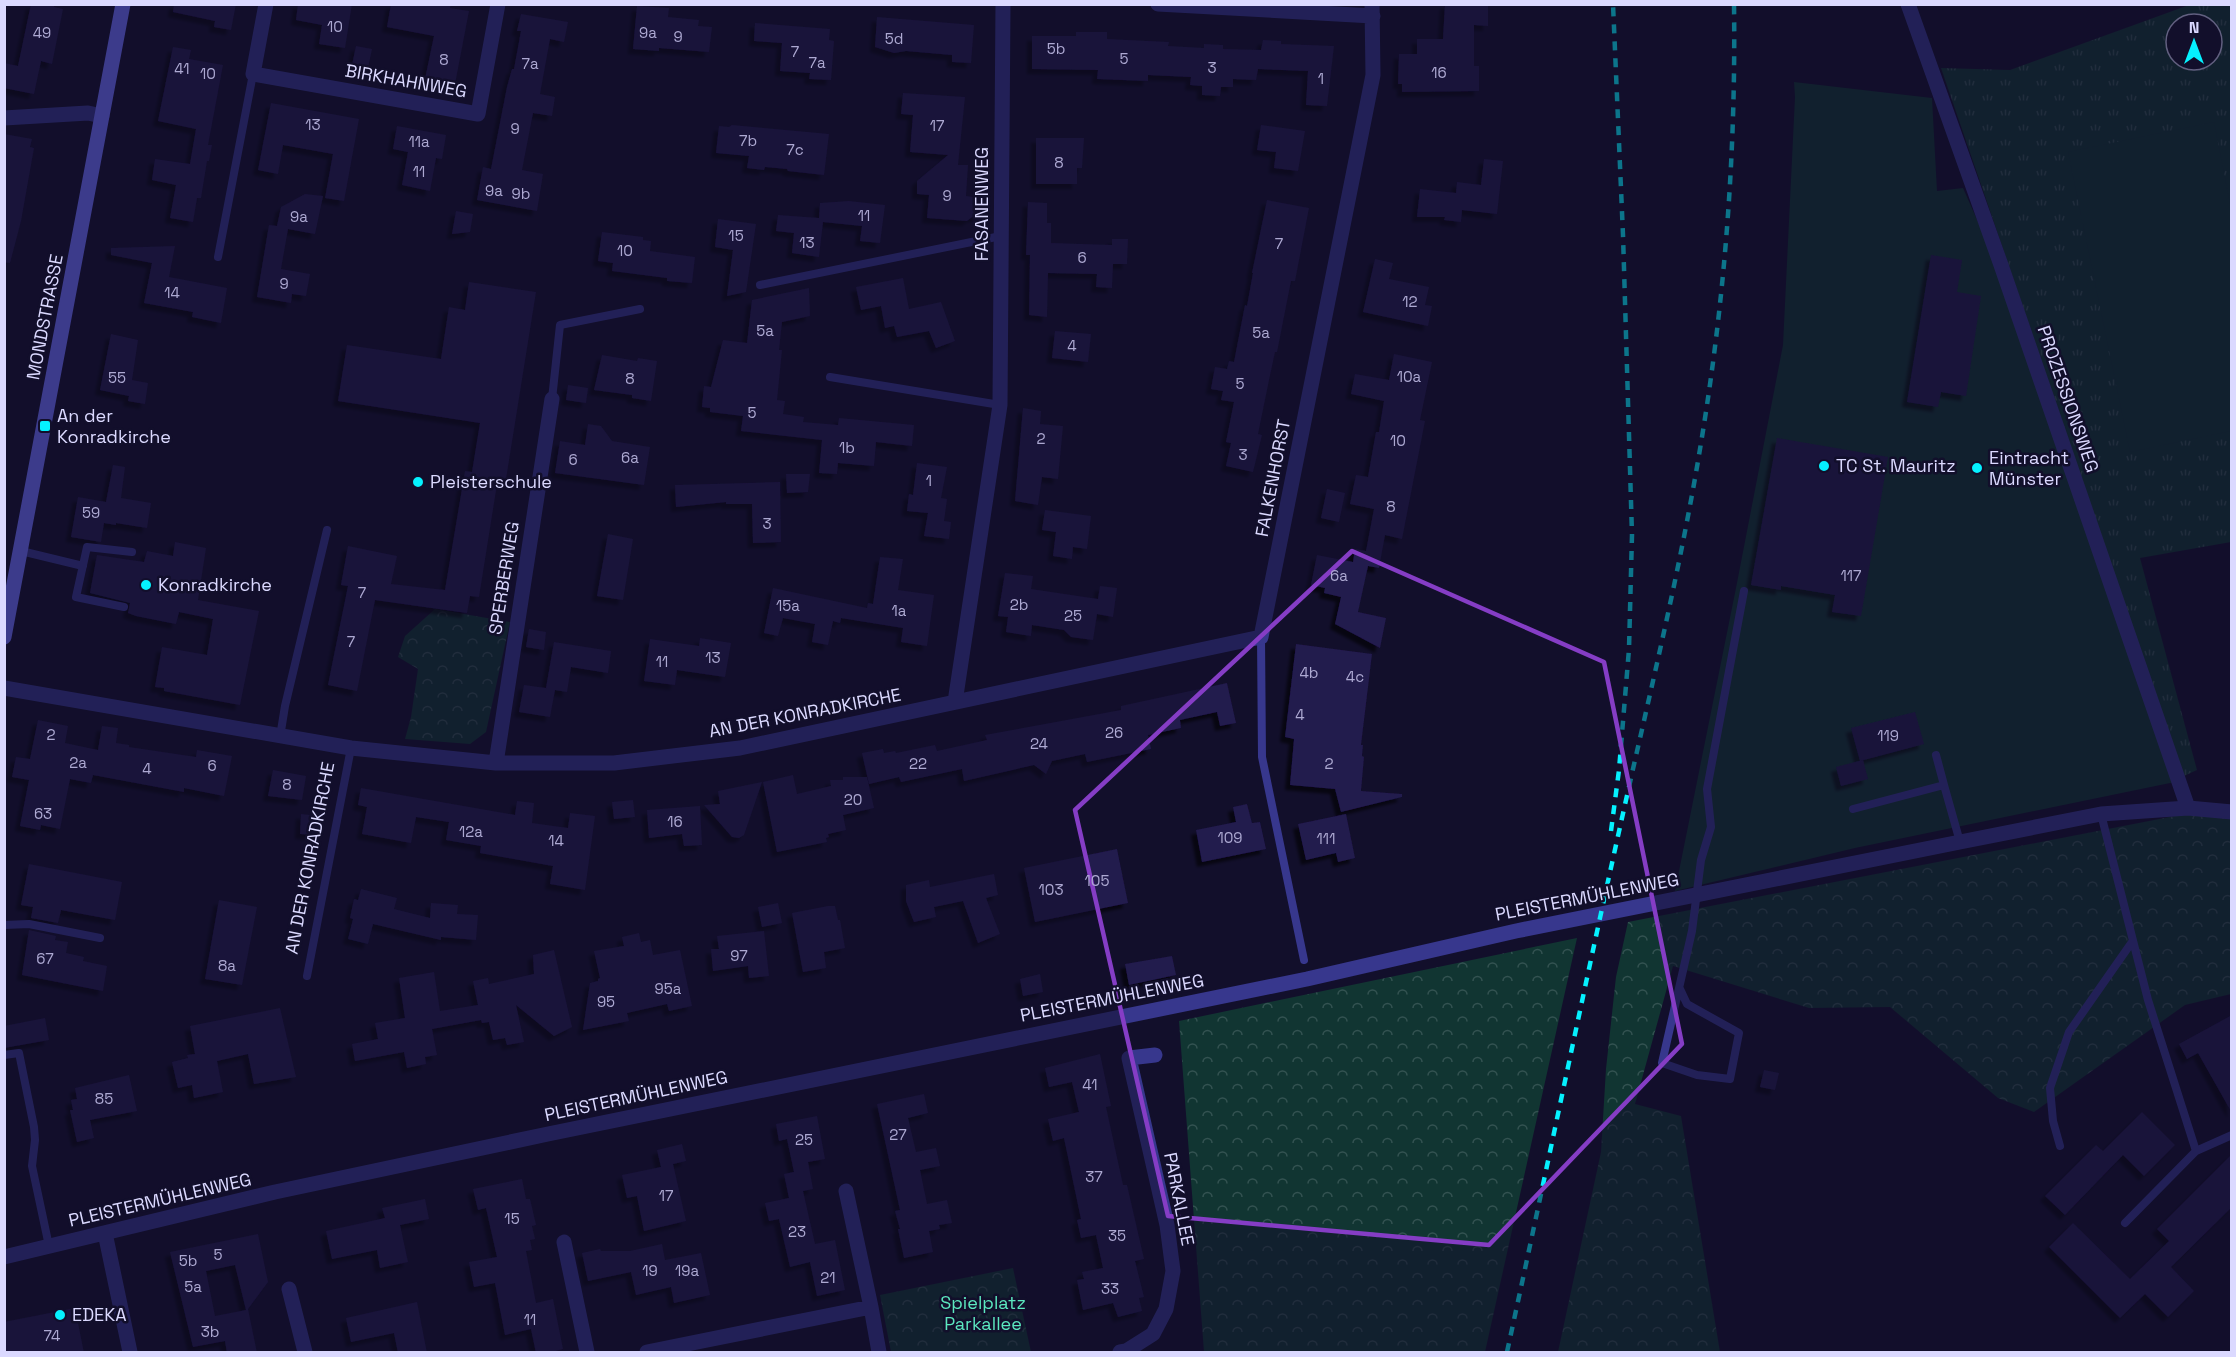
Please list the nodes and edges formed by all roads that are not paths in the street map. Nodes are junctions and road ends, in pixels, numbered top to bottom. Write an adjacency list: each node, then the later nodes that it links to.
1 (123, 4): 9 (street, MONDSTRASSE)
2 (266, 4): 8 (street)
3 (498, 4): 8 (street, BIRKHAHNWEG)
4 (1003, 4): 11 (street, FASANENWEG)
5 (1158, 4): 7 (street)
6 (1908, 4): 33 (street, PROZESSIONSWEG)
7 (1372, 10): 25 (street, FALKENHORST)
8 (253, 74): 12 (lane)
9 (102, 116): 10 (street); 19 (street, MONDSTRASSE)
10 (4, 117)
11 (1001, 236): 13 (lane); 17 (street, FASANENWEG)
12 (218, 257)
13 (760, 285)
14 (640, 309): 16 (lane)
15 (830, 377): 17 (lane)
16 (552, 399): 31 (street, SPERBERWEG)
17 (1000, 405): 27 (street, FASANENWEG)
18 (327, 530): 28 (lane)
19 (21, 552): 21 (lane); 24 (street, MONDSTRASSE)
20 (132, 552): 21 (lane)
21 (83, 566): 23 (lane)
22 (1744, 591): 38 (lane)
23 (124, 607)
24 (4, 637)
25 (1261, 637): 27 (street, AN DER KONRADKIRCHE); 42 (lane, FALKENHORST)
26 (4, 688): 28 (street, AN DER KONRADKIRCHE)
27 (955, 702): 31 (street, AN DER KONRADKIRCHE)
28 (280, 737): 29 (street, AN DER KONRADKIRCHE)
29 (351, 748): 31 (street, AN DER KONRADKIRCHE); 43 (lane, AN DER KONRADKIRCHE)
30 (1936, 755): 32 (lane)
31 (496, 763)
32 (1944, 785): 34 (lane); 37 (lane)
33 (2188, 807): 35 (street, PLEISTERMÜHLENWEG); 36 (street, PLEISTERMÜHLENWEG)
34 (1853, 809)
35 (2232, 812)
36 (2101, 814): 37 (street, PLEISTERMÜHLENWEG); 41 (lane)
37 (1960, 842): 38 (street, PLEISTERMÜHLENWEG)
38 (1698, 895): 44 (lane); 52 (street, PLEISTERMÜHLENWEG)
39 (4, 925): 40 (lane)
40 (100, 938)
41 (2132, 942): 48 (lane); 49 (lane)
42 (1304, 960)
43 (307, 976)
44 (1680, 989): 44 (lane)
45 (1155, 1054): 63 (street, PARKALLEE)
46 (4, 1055): 54 (lane)
47 (2232, 1135): 49 (lane)
48 (2061, 1146)
49 (2196, 1151): 51 (lane)
50 (846, 1191): 57 (street)
51 (2125, 1223)
52 (105, 1233): 54 (street, PLEISTERMÜHLENWEG); 58 (street)
53 (564, 1242): 60 (street)
54 (49, 1246): 55 (street, PLEISTERMÜHLENWEG)
55 (4, 1257)
56 (289, 1289): 59 (street)
57 (871, 1307): 61 (street); 62 (street)
58 (130, 1353)
59 (304, 1353)
60 (587, 1353)
61 (647, 1353)
62 (879, 1353)
63 (1120, 1353)

